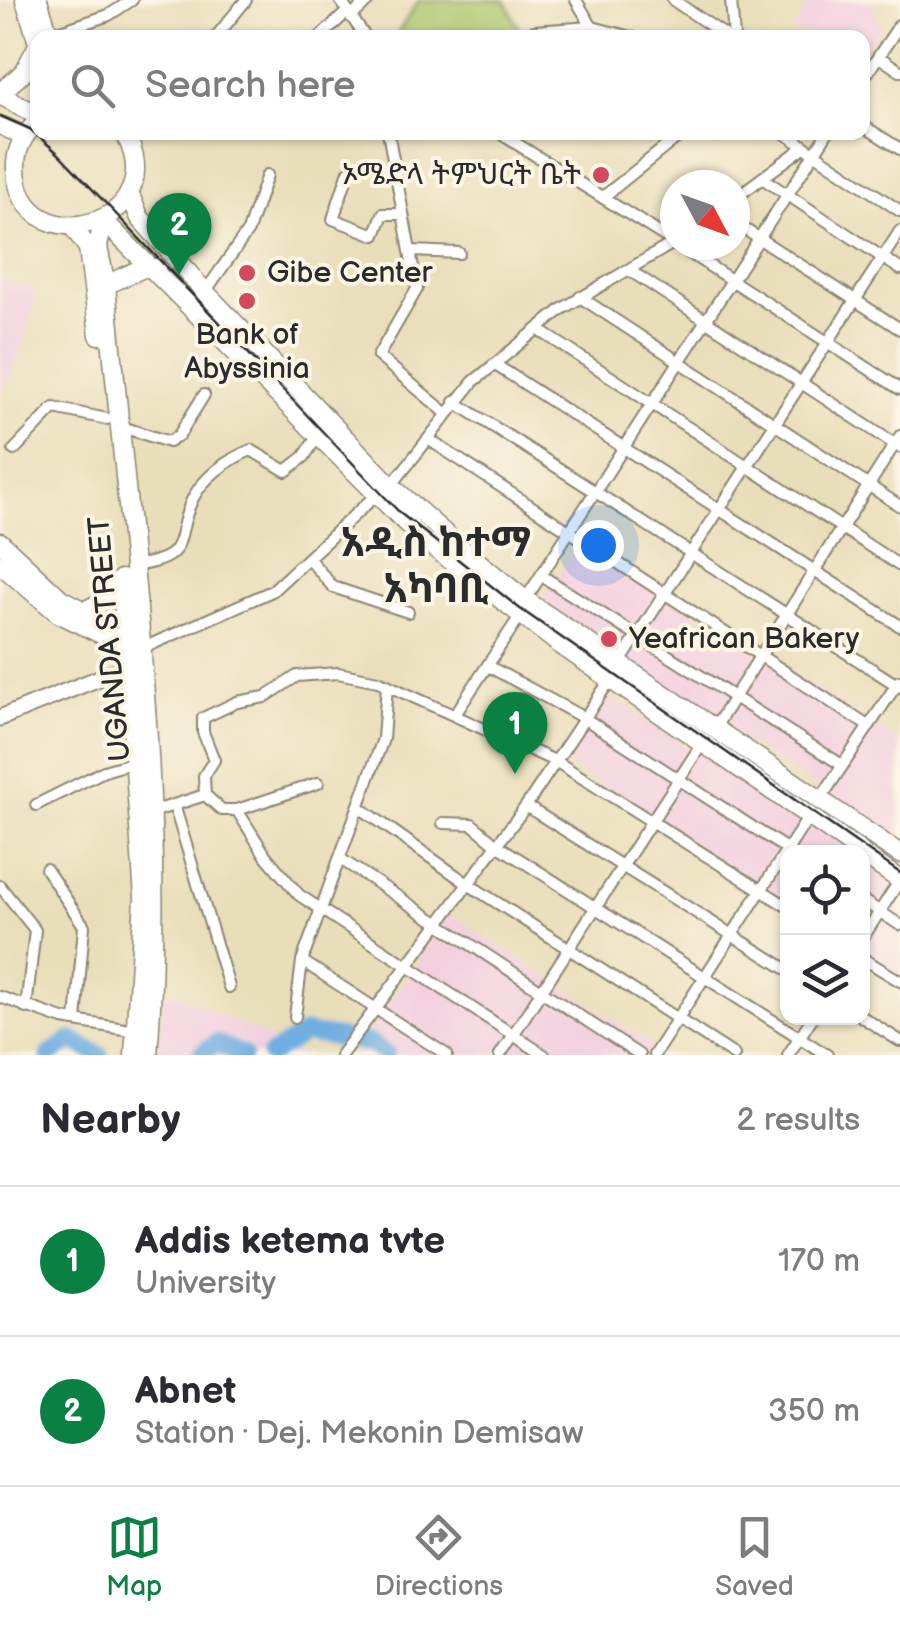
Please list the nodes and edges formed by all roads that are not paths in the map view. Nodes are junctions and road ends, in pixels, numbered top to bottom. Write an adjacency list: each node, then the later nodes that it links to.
1 (25, 0): 13 (main road)
2 (38, 0): 14 (main road)
3 (132, 0): 15 (street)
4 (246, 0): 16 (street)
5 (340, 0): 10 (street)
6 (369, 0): 10 (street)
7 (576, 0): 12 (street)
8 (673, 0): 21 (street)
9 (731, 0): 22 (street)
10 (349, 15): 17 (street); 18 (street)
11 (900, 24): 23 (street)
12 (592, 27): 19 (street); 20 (street)
13 (39, 30)
14 (42, 30)
15 (69, 30)
16 (222, 30)
17 (329, 30)
18 (360, 30)
19 (548, 30)
20 (604, 30)
21 (719, 30)
22 (731, 30)
23 (878, 57): 25 (street); 26 (street)
24 (30, 62): 27 (main road)
25 (870, 69)
26 (900, 71)
27 (0, 94): 28 (main road)
28 (30, 113)
29 (0, 125): 32 (main road)
30 (30, 128): 32 (main road)
31 (870, 130): 40 (street)
32 (24, 136): 52 (main road)
33 (127, 140): 46 (main road)
34 (389, 140): 50 (street)
35 (511, 140): 48 (street)
36 (674, 140): 48 (street)
37 (794, 140): 39 (street)
38 (823, 140): 41 (street)
39 (804, 147): 41 (street); 44 (street)
40 (900, 149)
41 (814, 155): 47 (street); 49 (street)
42 (349, 171): 50 (street)
43 (266, 176): 67 (street)
44 (762, 178): 45 (street); 47 (street)
45 (750, 187)
46 (129, 193): 51 (main road); 67 (main road)
47 (788, 195): 56 (street); 60 (street)
48 (602, 196): 54 (street)
49 (900, 211)
50 (400, 214): 57 (street)
51 (102, 220): 52 (main road); 62 (main road); 66 (main road, UGANDA STREET)
52 (73, 226): 82 (main road, UGANDA STREET)
53 (900, 231): 60 (street)
54 (660, 233)
55 (750, 233): 56 (street)
56 (760, 239): 65 (street); 69 (street)
57 (412, 251): 59 (street); 81 (street)
58 (660, 252): 64 (street)
59 (459, 253)
60 (883, 258): 63 (street); 69 (street)
61 (701, 260): 65 (street)
62 (156, 268): 66 (main road); 84 (main road)
63 (900, 269)
64 (629, 270): 68 (street); 70 (street)
65 (733, 281): 70 (street); 73 (street)
66 (106, 285): 82 (main road, UGANDA STREET)
67 (206, 292): 91 (main road)
68 (580, 297): 72 (street); 74 (street)
69 (856, 300): 71 (street); 73 (street)
70 (706, 321): 74 (street); 76 (street)
71 (900, 329)
72 (539, 330): 75 (street); 80 (street)
73 (828, 342): 76 (street); 77 (street)
74 (680, 362): 80 (street); 83 (street)
75 (498, 366): 79 (street); 88 (street)
76 (800, 384): 83 (street); 86 (street)
77 (900, 388)
78 (204, 395): 82 (street)
79 (455, 402): 81 (street); 92 (street)
80 (652, 406): 88 (street); 89 (street)
81 (446, 412): 85 (street)
82 (113, 422): 87 (street); 103 (main road, UGANDA STREET)
83 (773, 423): 89 (street); 90 (street)
84 (317, 438): 91 (main road); 103 (street)
85 (430, 441): 91 (street); 96 (street)
86 (898, 443): 90 (street)
87 (14, 450)
88 (623, 450): 92 (street); 94 (street)
89 (746, 468): 94 (street); 95 (street)
90 (869, 486): 93 (street); 95 (street)
91 (383, 491): 99 (street); 106 (main road)
92 (598, 492): 96 (street); 98 (street)
93 (900, 506)
94 (720, 511): 98 (street); 102 (street)
95 (840, 528): 100 (street); 102 (street)
96 (570, 533): 104 (street); 105 (street)
97 (0, 542): 107 (main road)
98 (692, 552): 105 (street); 109 (street)
99 (310, 560): 108 (street); 112 (street)
100 (900, 566)
101 (2, 571): 112 (main road)
102 (814, 571): 109 (street); 110 (street)
103 (127, 573): 107 (main road); 112 (main road, UGANDA STREET)
104 (542, 576): 106 (street); 111 (street)
105 (666, 594): 111 (street); 113 (street)
106 (523, 608): 115 (street); 116 (main road)
107 (82, 612): 112 (main road)
108 (408, 612)
109 (786, 613): 113 (street); 117 (street)
110 (900, 626)
111 (639, 636): 116 (street); 119 (street)
112 (133, 642): 114 (main road, UGANDA STREET); 137 (main road, UGANDA STREET)
113 (760, 656): 119 (street); 123 (street)
114 (128, 666): 121 (main road); 125 (main road, UGANDA STREET)
115 (488, 666): 120 (street); 122 (street)
116 (614, 672): 122 (street); 124 (main road)
117 (899, 684): 123 (street)
118 (387, 685): 120 (street); 130 (street); 133 (street)
119 (733, 696): 124 (street); 127 (street)
120 (456, 713): 126 (street)
121 (0, 718)
122 (584, 718): 126 (street); 128 (street)
123 (868, 726): 127 (street)
124 (708, 735): 128 (street); 135 (main road)
125 (135, 762): 131 (street); 183 (main road, UGANDA STREET)
126 (557, 762): 132 (street); 138 (street)
127 (842, 765): 135 (street)
128 (679, 778): 138 (street); 141 (street)
129 (318, 783): 136 (street)
130 (204, 795): 134 (street); 136 (street)
131 (36, 805)
132 (526, 806): 140 (street); 147 (street)
133 (359, 807): 146 (street); 151 (street)
134 (175, 808): 137 (street); 170 (street)
135 (814, 808): 142 (street); 143 (main road); 144 (main road)
136 (236, 810): 156 (street)
137 (152, 812): 183 (main road, UGANDA STREET)
138 (652, 821): 147 (street); 153 (street)
139 (443, 823): 140 (street)
140 (497, 845): 151 (street); 157 (street)
141 (780, 845)
142 (792, 845)
143 (853, 845)
144 (900, 854)
145 (870, 859): 150 (main road)
146 (342, 860): 156 (street); 159 (street)
147 (624, 864): 157 (street); 161 (street)
148 (780, 864): 153 (street)
149 (46, 869): 177 (street)
150 (900, 880): 158 (street)
151 (468, 884): 159 (street); 163 (street)
152 (0, 886): 174 (street)
153 (761, 890): 154 (street); 161 (street)
154 (780, 903)
155 (870, 905): 158 (street)
156 (320, 906): 164 (street); 166 (street)
157 (597, 906): 163 (street); 168 (street)
158 (880, 912): 160 (street); 162 (street)
159 (437, 924): 166 (street); 171 (street)
160 (900, 925)
161 (732, 935): 167 (street); 168 (street)
162 (865, 935)
163 (569, 949): 171 (street); 176 (street)
164 (302, 961): 173 (street); 175 (street)
165 (870, 963): 169 (street)
166 (408, 964): 173 (street); 180 (street)
167 (780, 965)
168 (705, 976): 176 (street); 181 (street)
169 (900, 982)
170 (229, 987)
171 (542, 991): 180 (street); 188 (street)
172 (0, 997): 174 (street)
173 (376, 1005): 184 (street); 185 (street)
174 (26, 1008): 177 (street)
175 (295, 1017)
176 (678, 1018): 189 (street); 190 (street)
177 (76, 1021): 183 (street)
178 (870, 1023): 182 (street)
179 (808, 1025): 181 (street)
180 (513, 1035): 186 (street); 187 (street)
181 (800, 1038): 191 (street); 192 (street)
182 (900, 1041)
183 (140, 1045)
184 (344, 1050)
185 (447, 1055)
186 (500, 1055)
187 (544, 1055)
188 (639, 1055)
189 (654, 1055)
190 (734, 1055)
191 (788, 1055)
192 (827, 1055)

